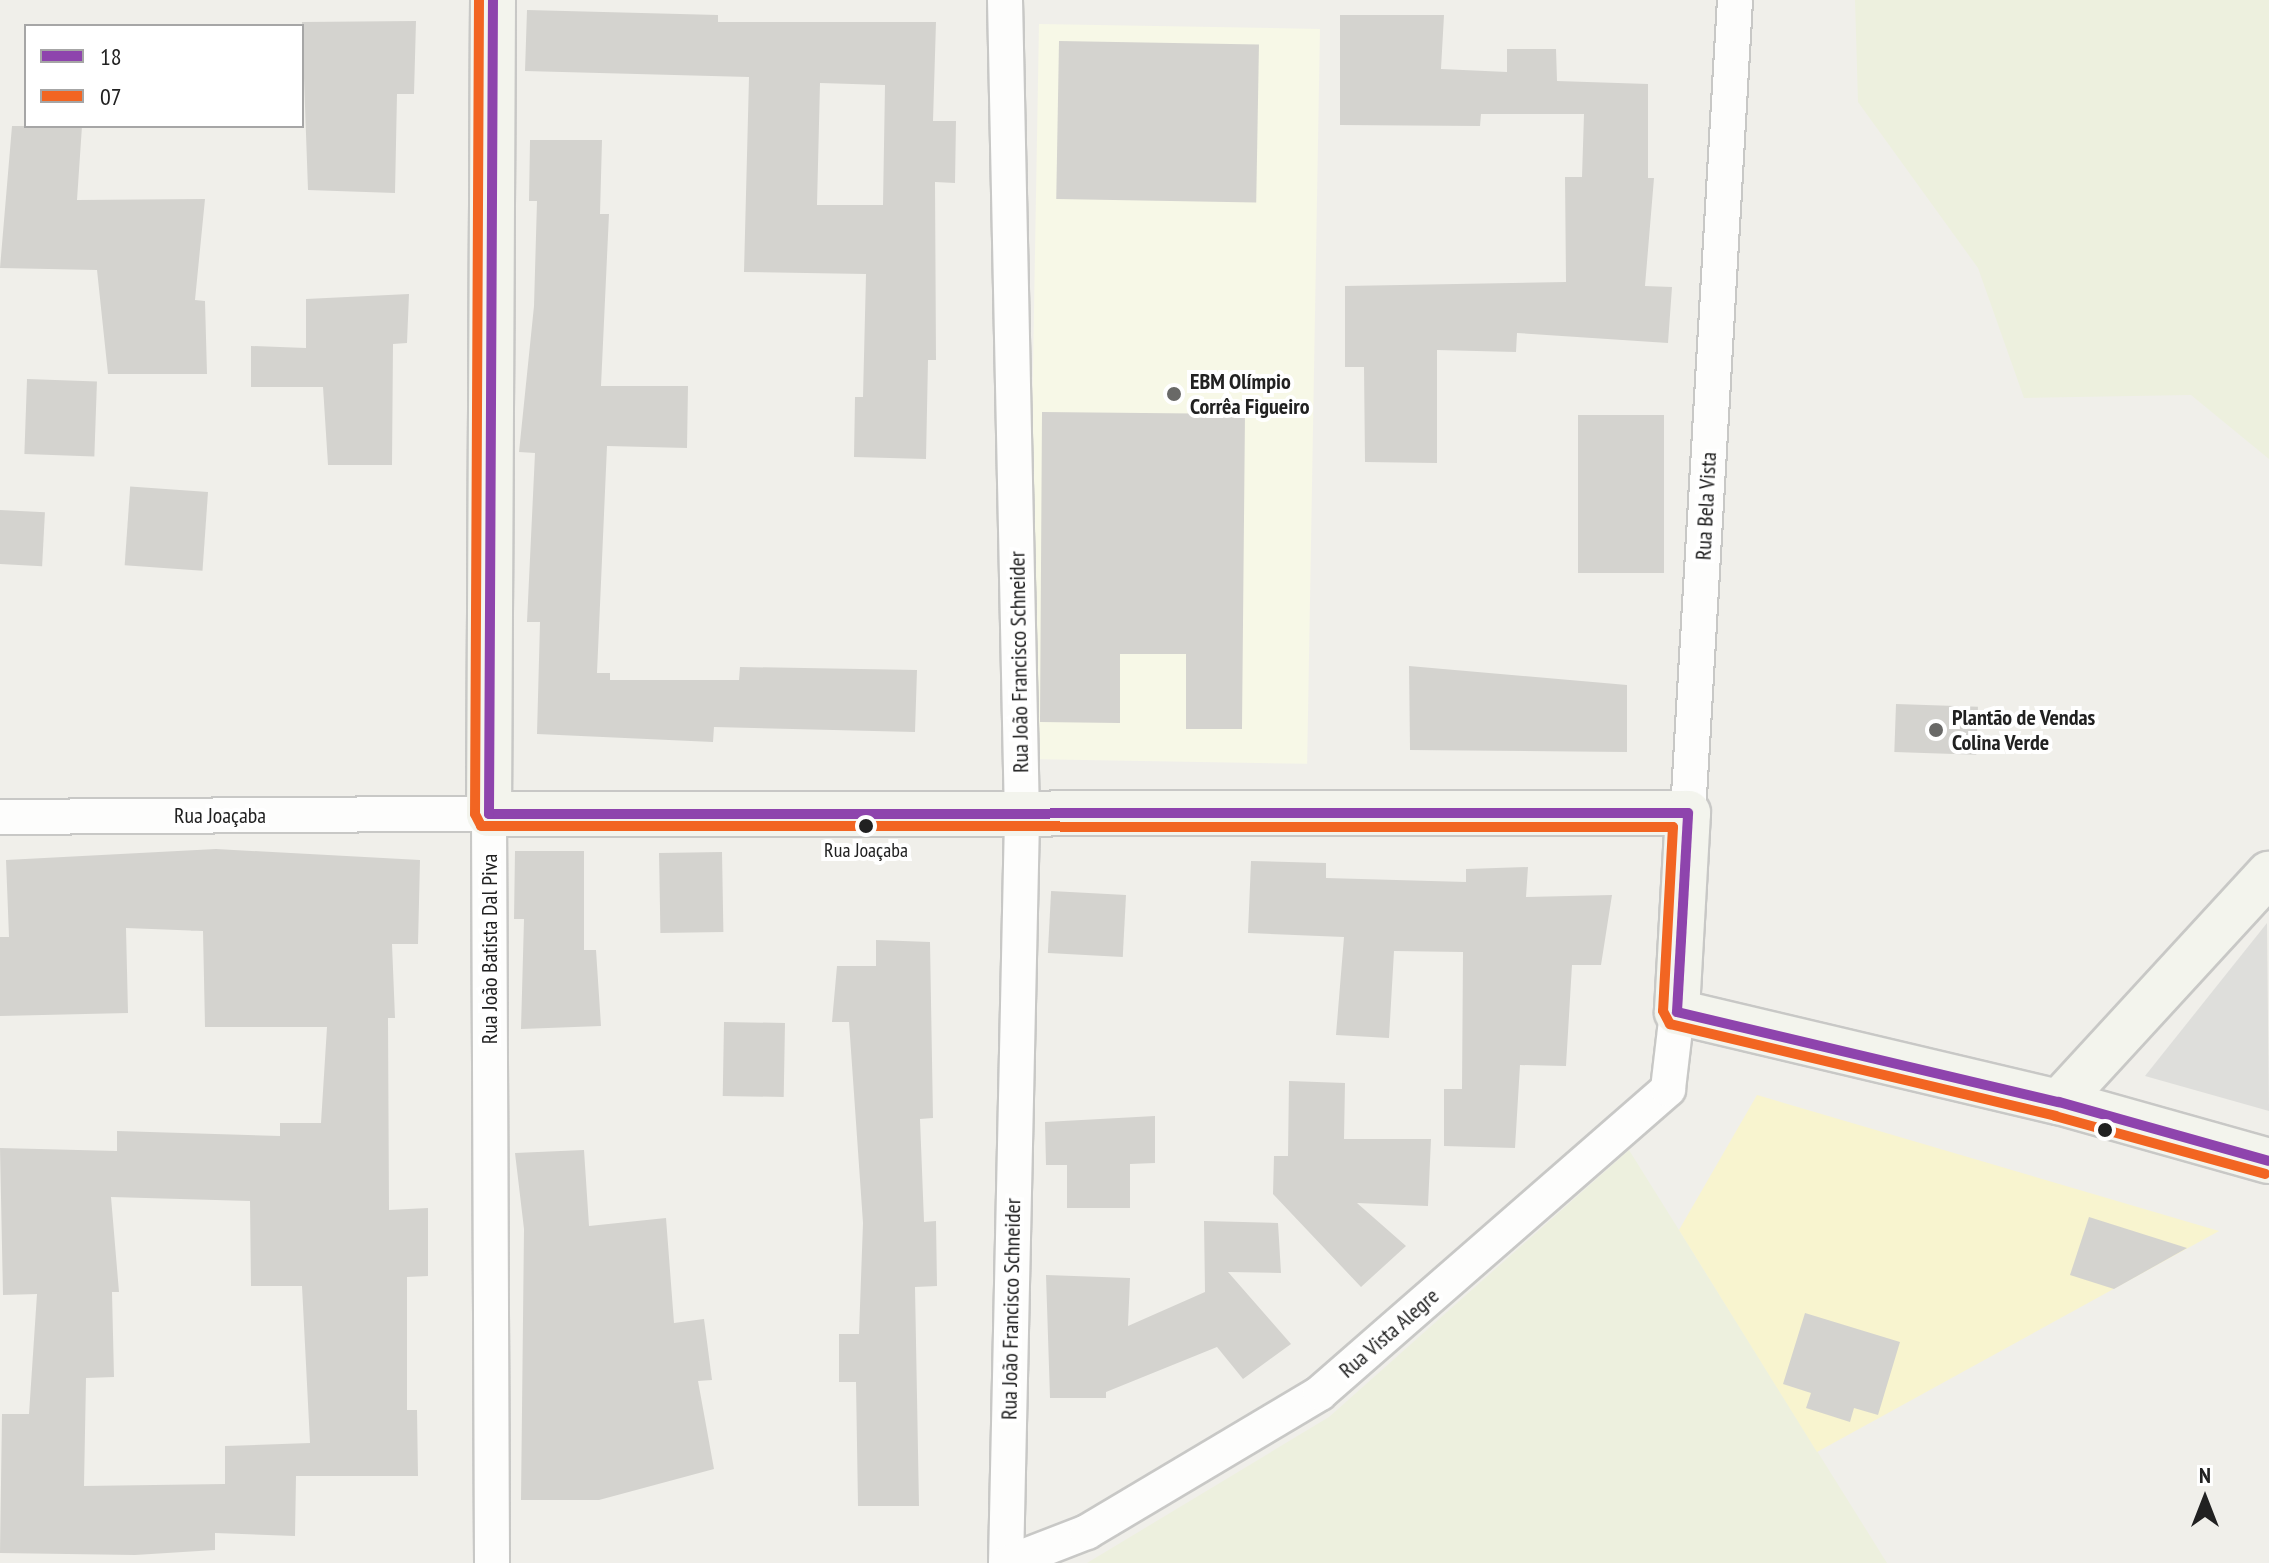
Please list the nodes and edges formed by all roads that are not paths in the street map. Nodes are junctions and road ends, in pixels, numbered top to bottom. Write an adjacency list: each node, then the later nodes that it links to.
1 (493, 0): 5 (street, Rua João Batista Dal Piva)
2 (1005, 0): 7 (street, Rua João Francisco Schneider)
3 (1735, 0): 4 (street, Rua Bela Vista)
4 (1688, 813): 7 (street, Rua Joaçaba); 9 (street, Rua Bela Vista)
5 (489, 814): 6 (street, Rua Joaçaba); 7 (street, Rua Joaçaba); 12 (street, Rua João Batista Dal Piva)
6 (0, 817)
7 (1022, 819): 13 (street, Rua João Francisco Schneider)
8 (2269, 874): 10 (street)
9 (1677, 1012): 10 (street); 13 (street, Rua Vista Alegre)
10 (2059, 1102): 11 (street)
11 (2269, 1161)
12 (491, 1563)
13 (1006, 1563)

